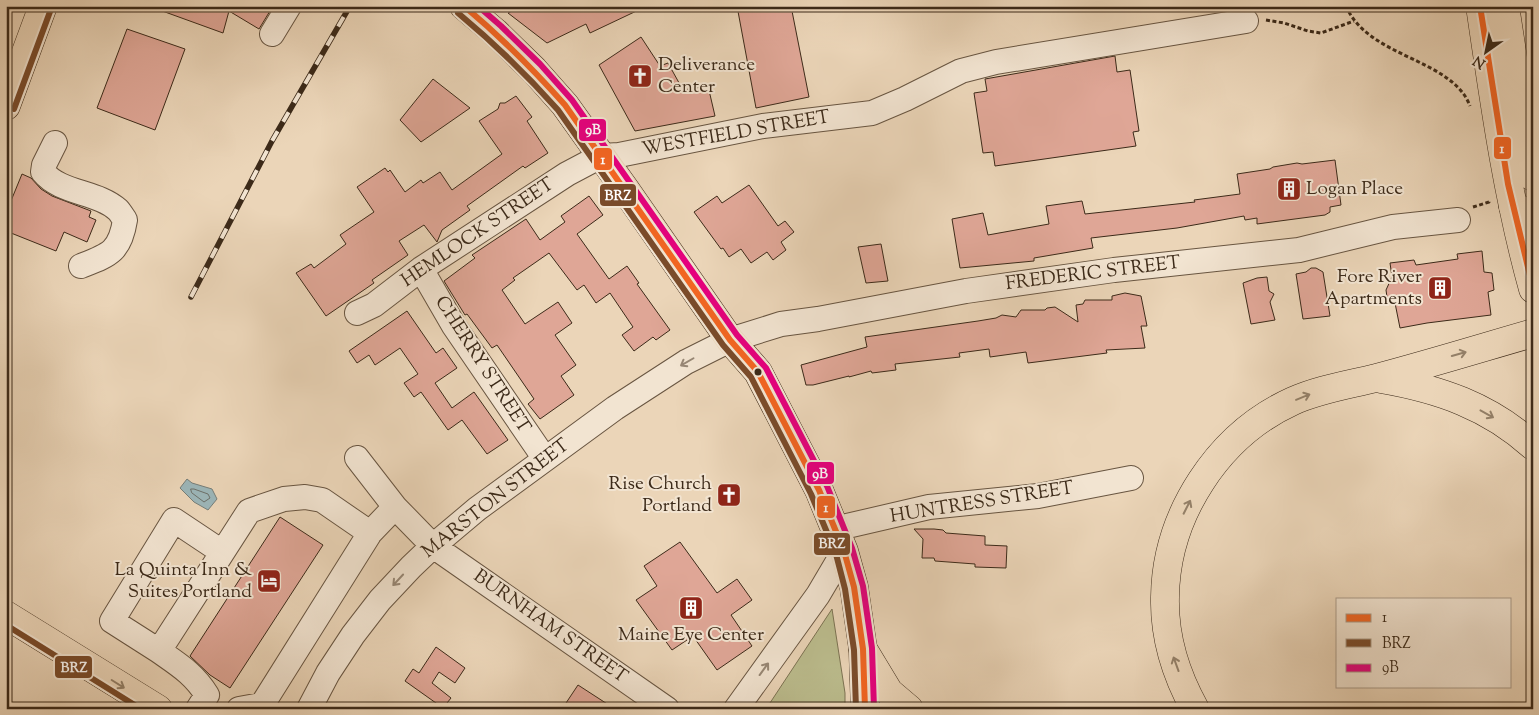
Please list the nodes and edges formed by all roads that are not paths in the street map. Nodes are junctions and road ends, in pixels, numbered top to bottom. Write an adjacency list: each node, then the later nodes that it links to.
1 (44, 6): 8 (main road)
2 (289, 6): 7 (street)
3 (1480, 6): 14 (main road)
4 (1505, 6): 12 (main road)
5 (467, 7): 11 (main road)
6 (1255, 21): 11 (street, WESTFIELD STREET)
7 (272, 34)
8 (15, 58): 9 (main road)
9 (6, 106)
10 (55, 143): 13 (street)
11 (601, 156): 16 (street, HEMLOCK STREET); 20 (main road)
12 (1533, 177)
13 (100, 200)
14 (1523, 211): 17 (main road)
15 (1458, 220): 20 (street, FREDERIC STREET)
16 (421, 269): 18 (street, HEMLOCK STREET); 24 (street, CHERRY STREET)
17 (1533, 289)
18 (357, 313)
19 (1533, 333): 21 (main road, one-way to 19)
20 (730, 340): 24 (street, MARSTON STREET, one-way to 24); 28 (main road)
21 (1375, 378): 22 (main road, one-way to 22); 42 (main road, one-way to 21)
22 (1533, 446)
23 (356, 458): 26 (street, BURNHAM STREET)
24 (545, 459): 29 (street, MARSTON STREET)
25 (1131, 478): 28 (street, HUNTRESS STREET)
26 (395, 507): 27 (street); 29 (street, BURNHAM STREET)
27 (370, 533): 30 (street); 36 (street)
28 (839, 540): 32 (main road); 39 (street, one-way to 28)
29 (433, 546): 37 (street, MARSTON STREET, one-way to 37); 38 (street, BURNHAM STREET)
30 (222, 552): 33 (street); 33 (street)
31 (6, 615): 35 (main road, one-way to 35)
32 (863, 649): 40 (main road); 41 (main road)
33 (159, 652): 34 (street)
34 (202, 702): 36 (street)
35 (158, 709)
36 (237, 709)
37 (309, 709)
38 (667, 709)
39 (736, 709)
40 (865, 709)
41 (909, 709)
42 (1195, 709)

